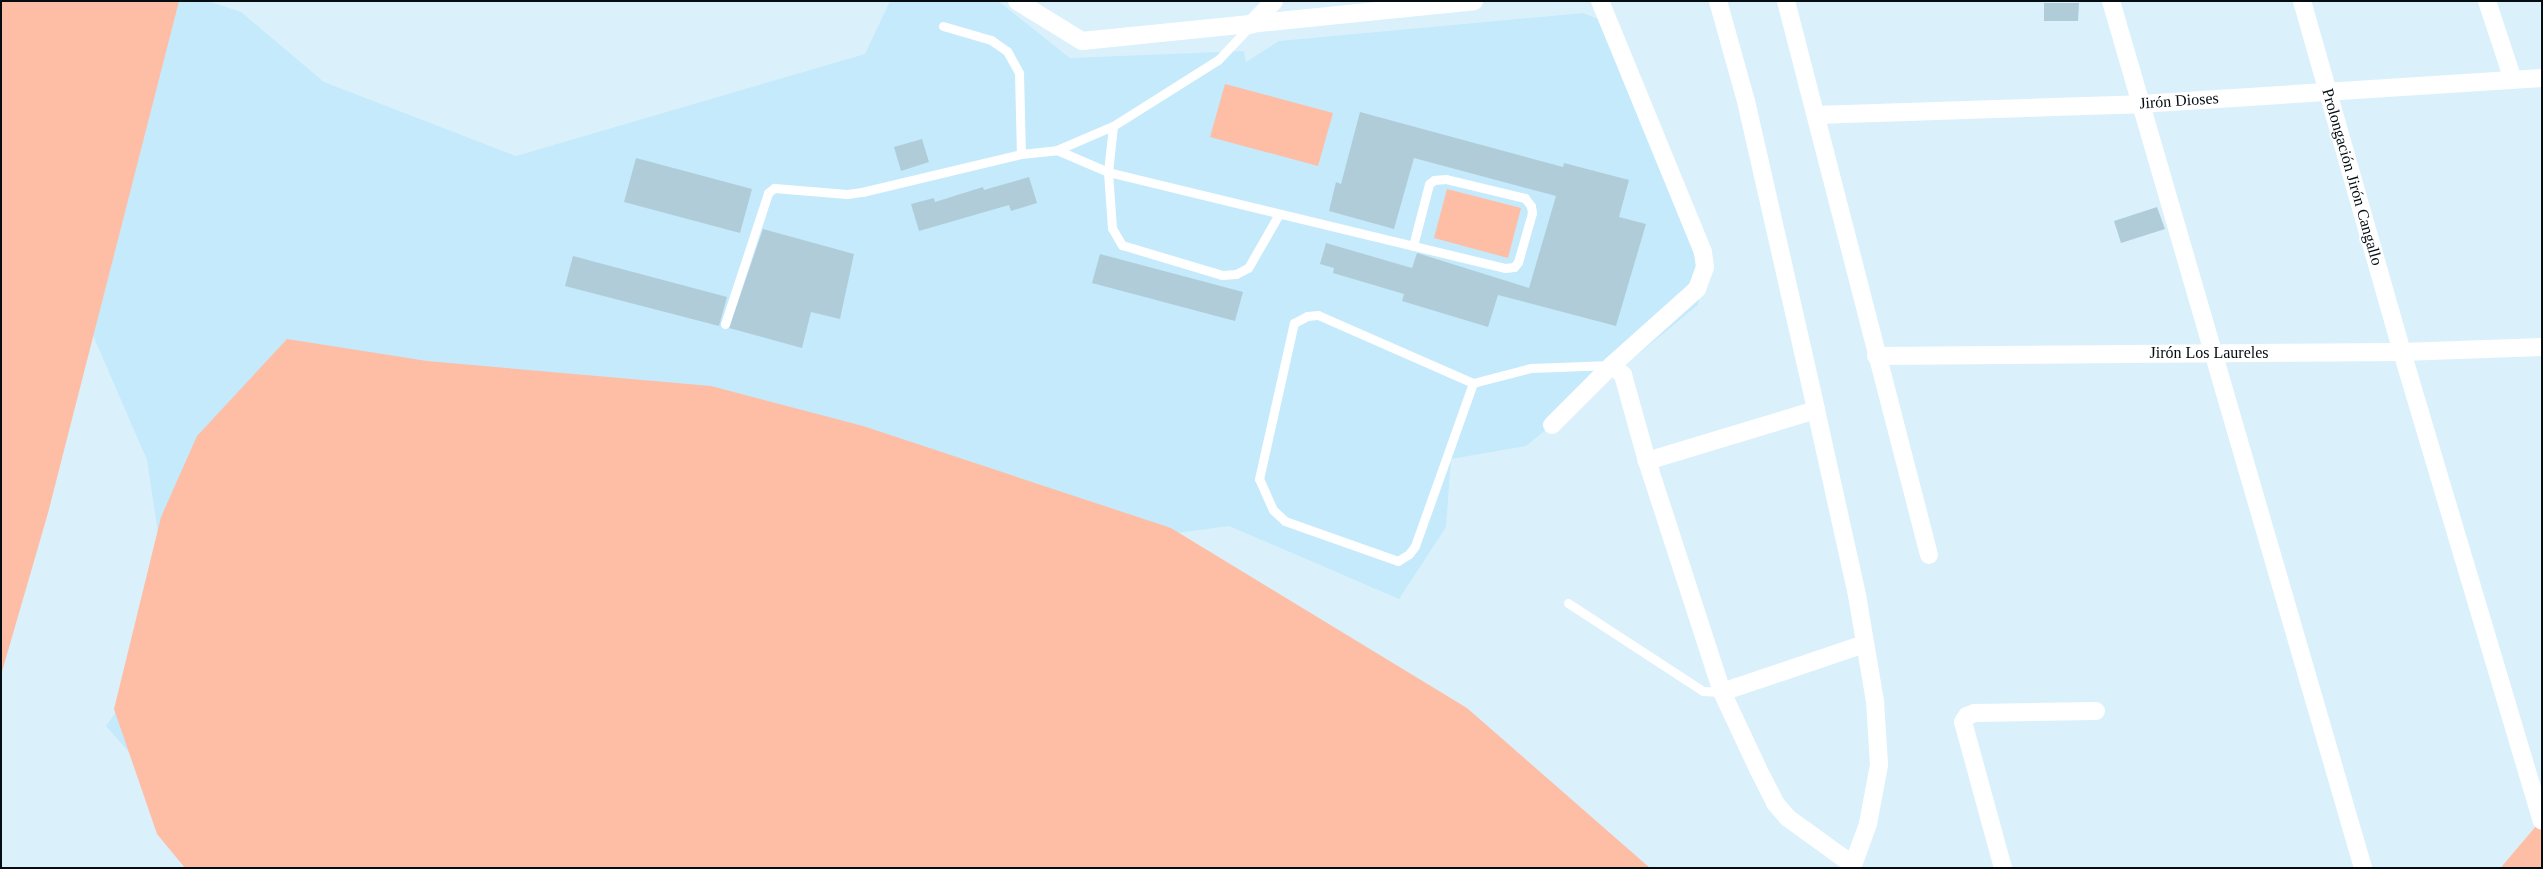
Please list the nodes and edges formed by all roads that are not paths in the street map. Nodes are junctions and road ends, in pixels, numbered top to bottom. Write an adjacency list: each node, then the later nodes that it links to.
1 (1017, 1): 10 (street)
2 (1274, 1): 10 (street)
3 (1474, 1): 10 (street)
4 (1600, 1): 28 (street)
5 (1718, 1): 30 (street)
6 (1786, 1): 16 (street)
7 (2111, 1): 15 (street)
8 (2302, 1): 14 (street, Prolongación Jirón Cangallo)
9 (2487, 1): 13 (street)
10 (1251, 25): 17 (lane)
11 (943, 26): 19 (lane)
12 (2542, 78): 13 (street, Jirón Dioses)
13 (2513, 80): 14 (street, Jirón Dioses)
14 (2327, 90): 15 (street, Jirón Dioses); 26 (street, Prolongación Jirón Cangallo)
15 (2140, 104): 16 (street, Jirón Dioses); 25 (street)
16 (1816, 115): 27 (street)
17 (1113, 126): 18 (lane); 20 (lane)
18 (1057, 150): 19 (lane); 20 (lane)
19 (1022, 154): 23 (lane)
20 (1108, 172): 21 (lane); 21 (lane)
21 (1279, 214): 22 (lane)
22 (1413, 246): 22 (lane)
23 (725, 324)
24 (2542, 347): 26 (street, Jirón Los Laureles)
25 (2214, 352): 26 (street, Jirón Los Laureles); 27 (street, Jirón Los Laureles); 42 (street)
26 (2402, 352): 38 (street, Prolongación Jirón Cangallo)
27 (1876, 356): 33 (street)
28 (1612, 365): 29 (lane); 31 (street); 32 (street)
29 (1473, 383): 29 (lane)
30 (1816, 410): 32 (street); 35 (street)
31 (1552, 425)
32 (1647, 461): 36 (street)
33 (1929, 554)
34 (1568, 603): 36 (lane)
35 (1865, 644): 36 (street); 40 (street)
36 (1722, 692): 40 (street)
37 (2096, 711): 41 (street)
38 (2535, 774): 39 (street, Prolongación Jirón Cangallo)
39 (2542, 820)
40 (1852, 866)
41 (2002, 868)
42 (2363, 868)

